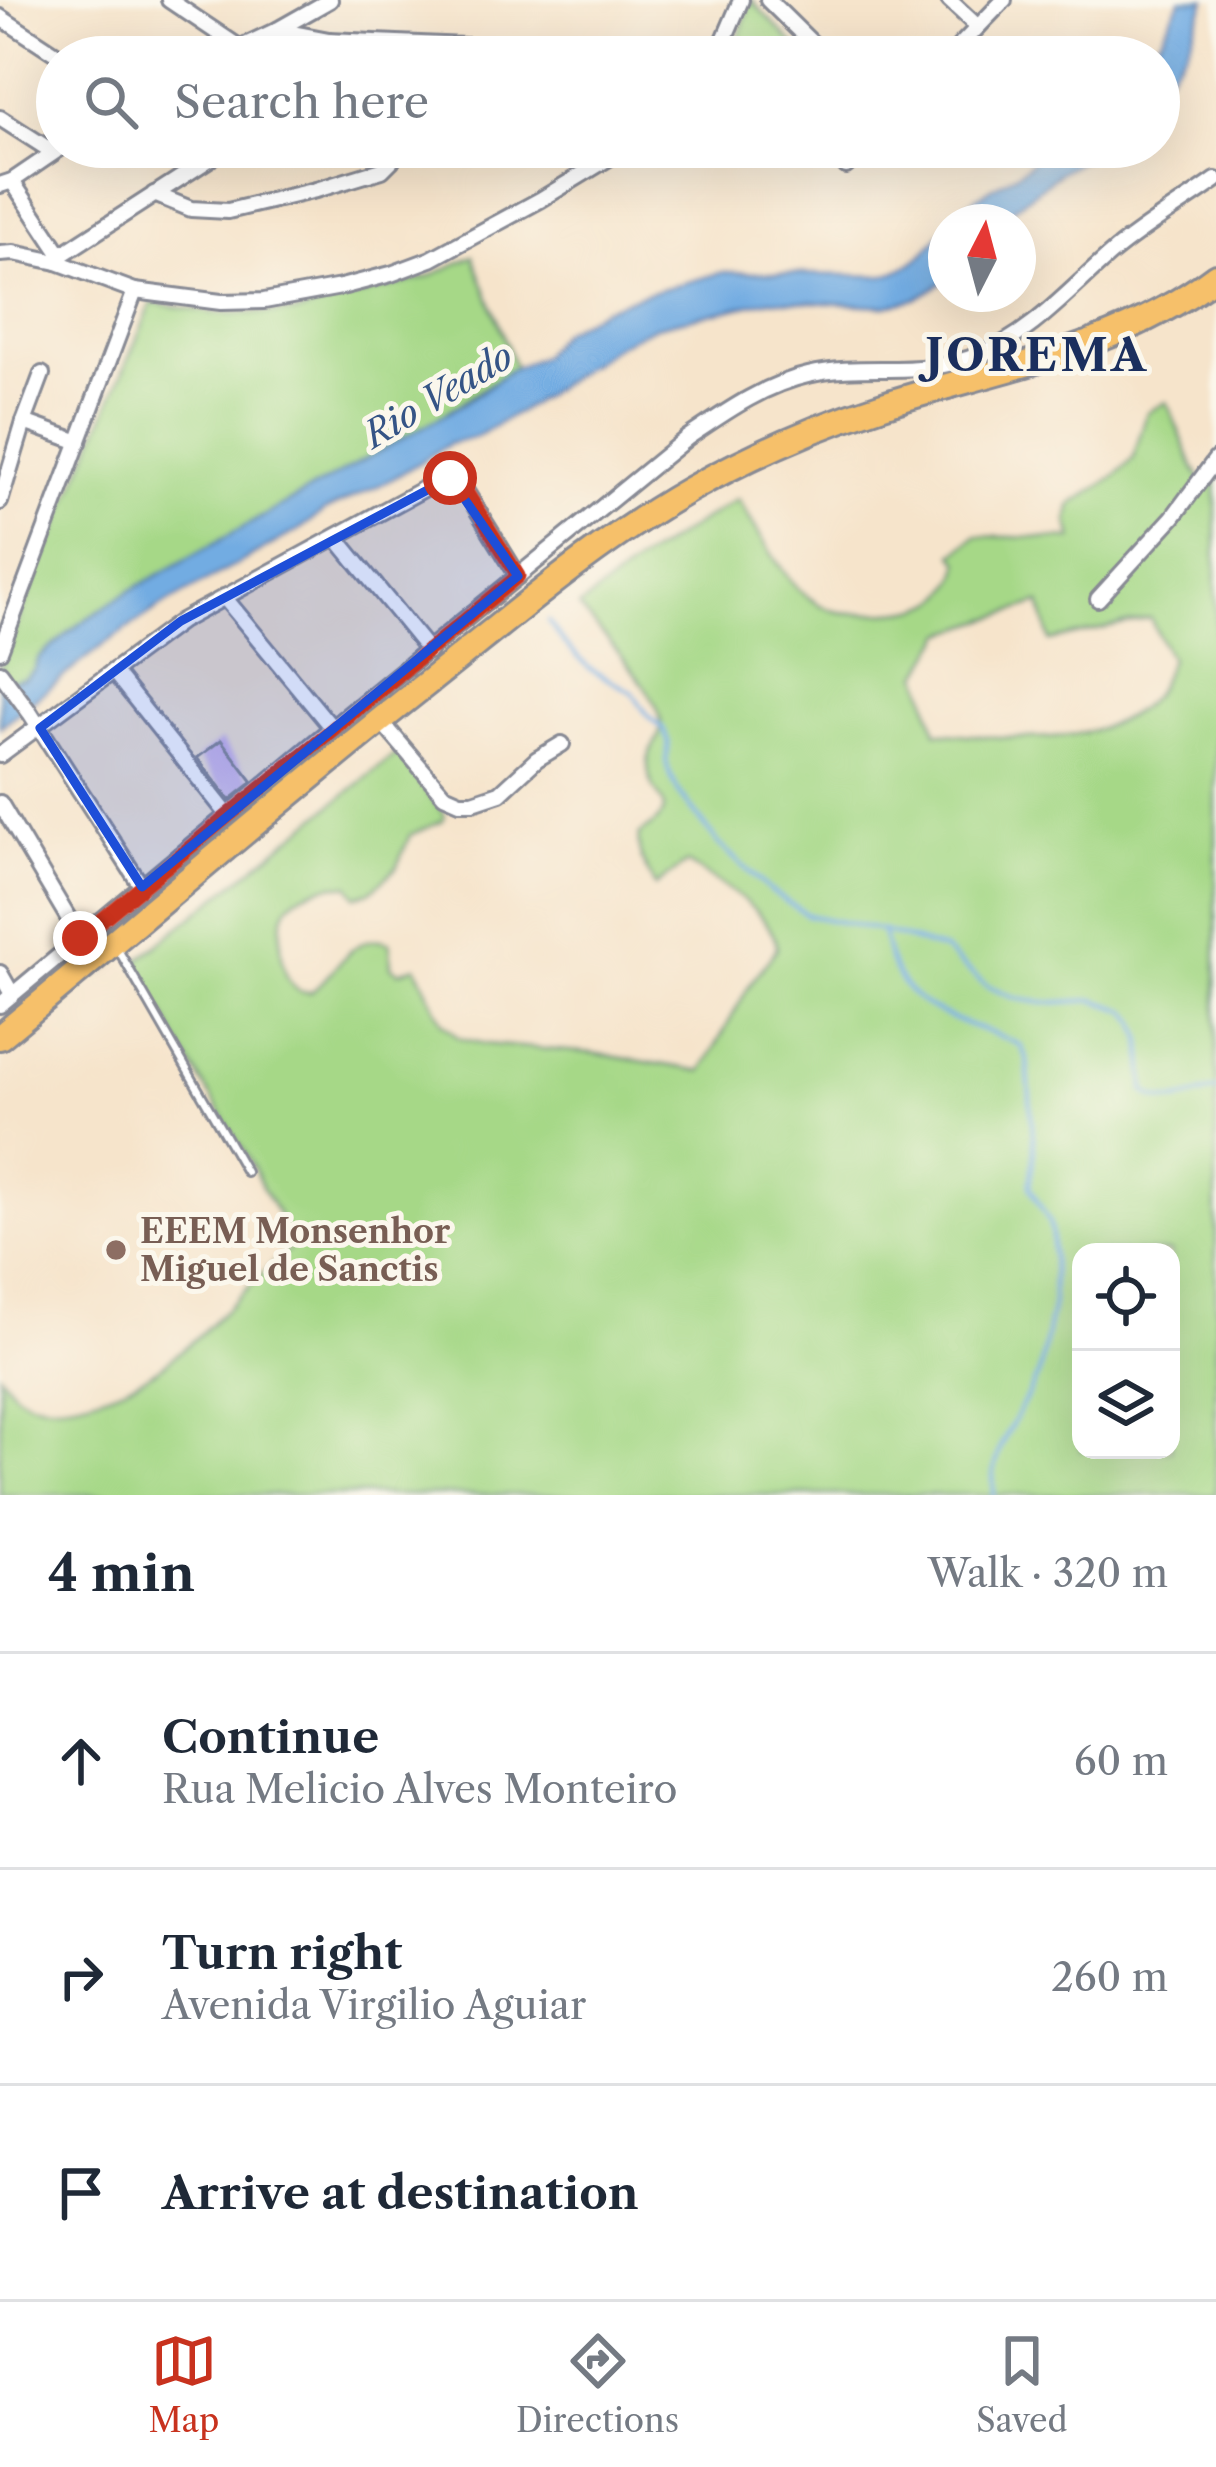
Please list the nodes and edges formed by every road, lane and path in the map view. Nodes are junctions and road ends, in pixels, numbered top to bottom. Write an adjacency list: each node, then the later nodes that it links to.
1 (169, 0): 10 (street)
2 (330, 0): 9 (street)
3 (740, 0): 13 (street)
4 (768, 0): 14 (street)
5 (949, 0): 8 (street)
6 (1004, 0): 8 (street)
7 (0, 17): 16 (street)
8 (978, 28): 15 (street)
9 (277, 30): 11 (street); 12 (street)
10 (223, 36)
11 (264, 36)
12 (308, 36)
13 (726, 36)
14 (805, 36)
15 (970, 36)
16 (36, 41)
17 (0, 118): 18 (street)
18 (36, 138)
19 (36, 164): 24 (street)
20 (195, 168): 25 (street)
21 (384, 168): 25 (street)
22 (591, 168): 29 (street)
23 (1216, 180): 36 (street)
24 (6, 183): 27 (street)
25 (154, 194): 27 (street)
26 (0, 254): 27 (street)
27 (59, 259): 29 (street)
28 (1216, 276): 43 (highway)
29 (135, 292): 32 (street)
30 (42, 374): 31 (street)
31 (24, 422): 32 (street); 34 (street)
32 (79, 442): 39 (street)
33 (1216, 459): 38 (street)
34 (0, 502)
35 (336, 537): 36 (street); 37 (street); 40 (street)
36 (518, 576): 40 (street)
37 (224, 598): 41 (street); 45 (street)
38 (1098, 599)
39 (0, 651)
40 (429, 651): 45 (street)
41 (113, 671): 44 (street); 49 (street)
42 (0, 672): 44 (street)
43 (380, 720): 46 (street); 52 (highway)
44 (40, 728): 47 (street); 50 (street)
45 (332, 728): 49 (street)
46 (562, 744)
47 (0, 755)
48 (0, 803): 51 (street)
49 (228, 815): 50 (street)
50 (142, 887): 51 (street)
51 (80, 938): 54 (street)
52 (114, 943): 55 (highway); 56 (lane)
53 (0, 973): 54 (street)
54 (6, 1000)
55 (0, 1037)
56 (246, 1172)

